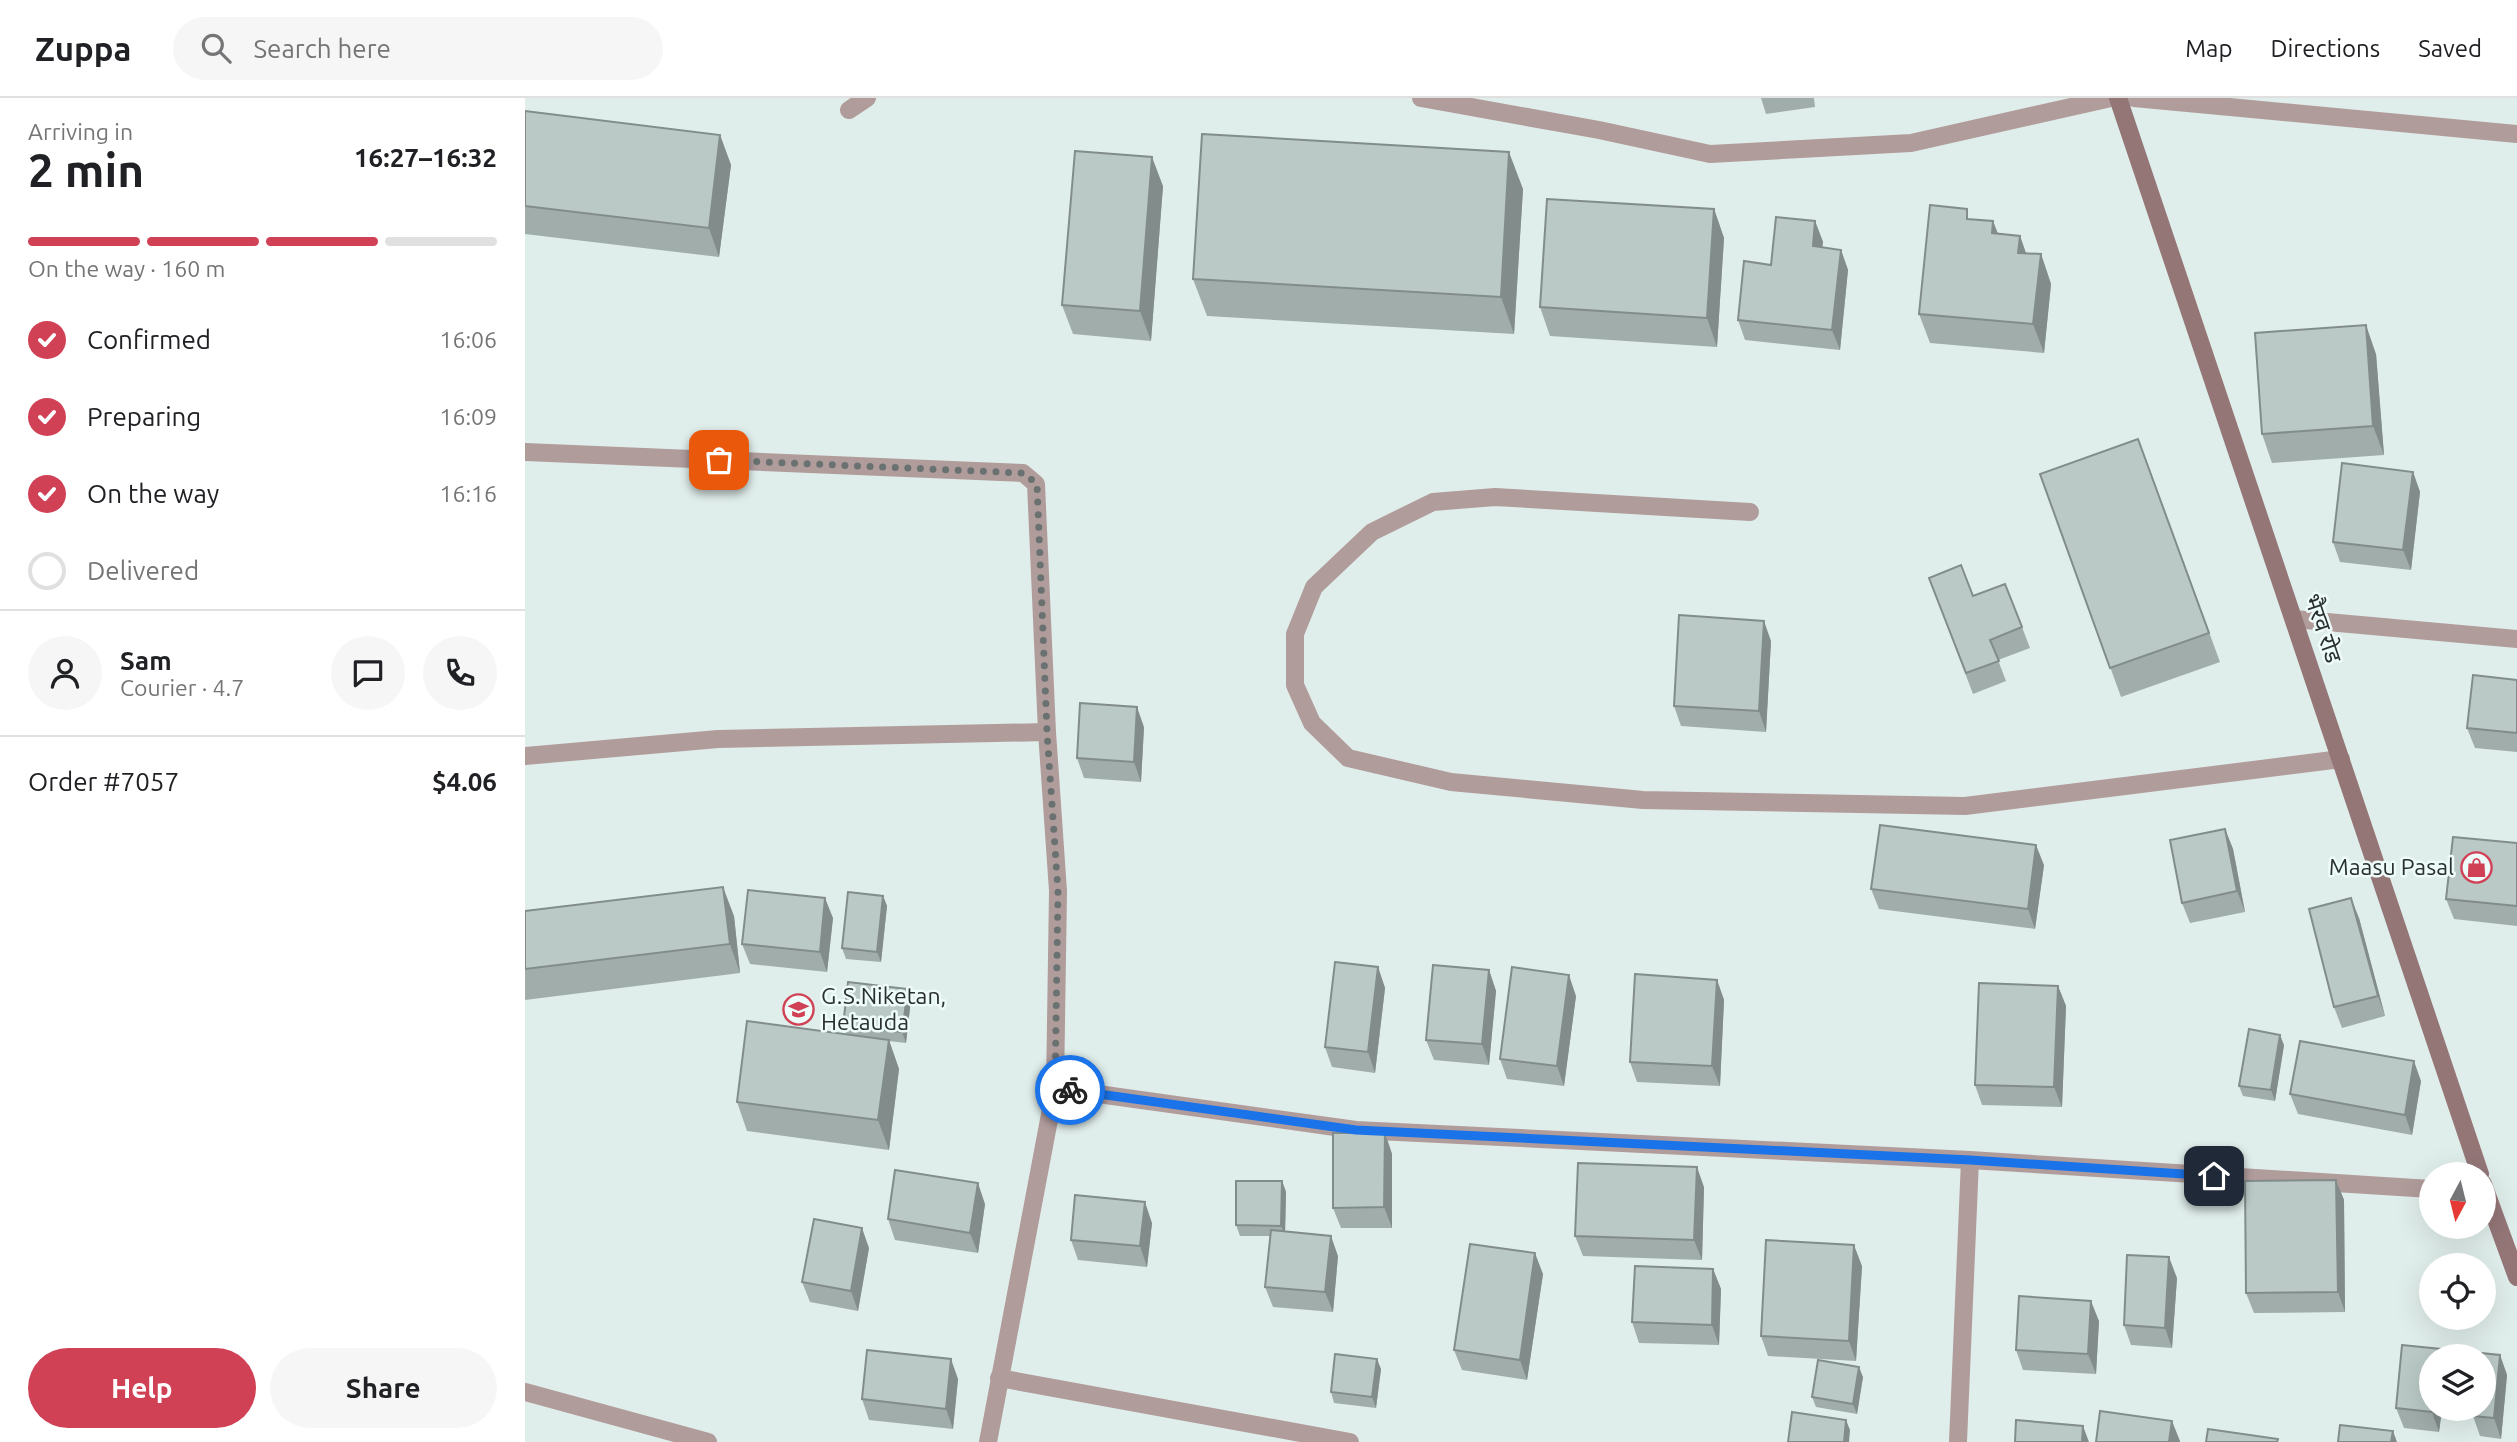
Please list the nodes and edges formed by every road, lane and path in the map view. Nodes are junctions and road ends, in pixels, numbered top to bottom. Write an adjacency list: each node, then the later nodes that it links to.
1 (867, 98): 6 (street)
2 (1421, 98): 3 (street)
3 (2111, 98)
4 (2118, 98): 10 (main road, भैरव रोड)
5 (2134, 98): 7 (street)
6 (849, 110)
7 (2517, 134)
8 (525, 452): 12 (street)
9 (1750, 512): 14 (street)
10 (2294, 619): 11 (street); 14 (main road, भैरव रोड)
11 (2517, 639)
12 (1047, 732): 13 (street); 15 (street)
13 (525, 756)
14 (2341, 759): 17 (main road, भैरव रोड)
15 (1055, 1088): 16 (street); 21 (street)
16 (1970, 1160): 18 (street); 26 (street)
17 (2476, 1162)
18 (2419, 1188)
19 (2496, 1222): 20 (main road)
20 (2517, 1277)
21 (999, 1378): 24 (street); 25 (street)
22 (525, 1392): 23 (street)
23 (710, 1442)
24 (988, 1442)
25 (1350, 1442)
26 (1958, 1442)

